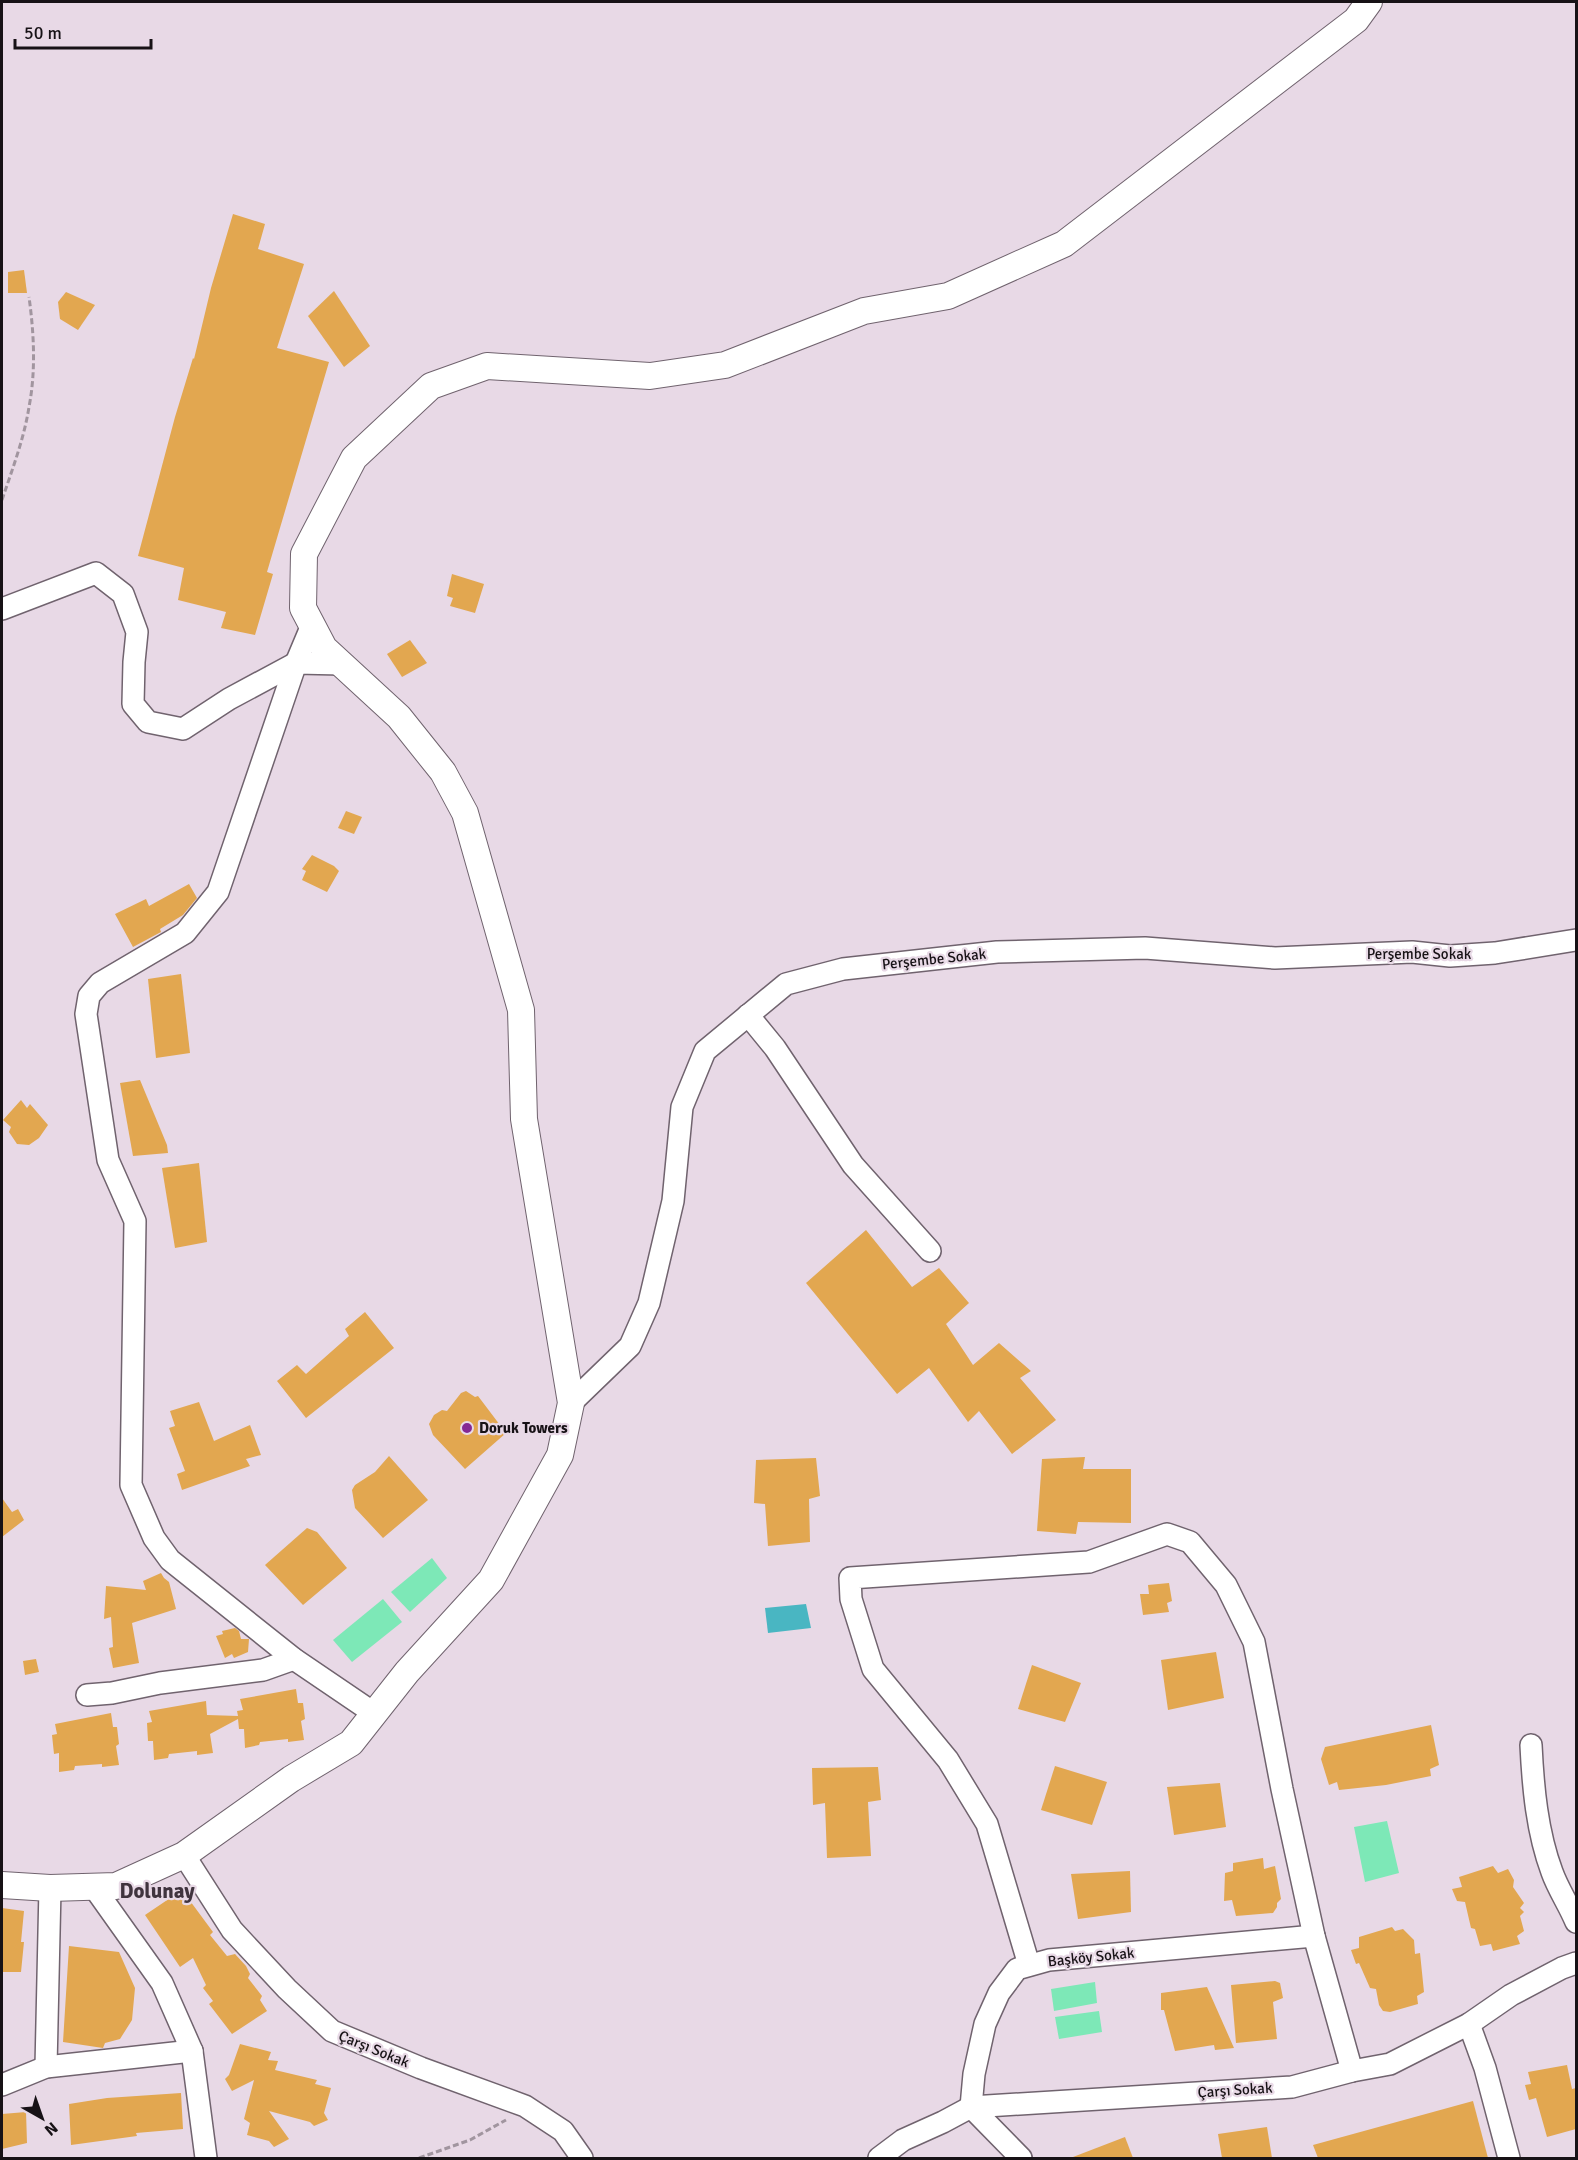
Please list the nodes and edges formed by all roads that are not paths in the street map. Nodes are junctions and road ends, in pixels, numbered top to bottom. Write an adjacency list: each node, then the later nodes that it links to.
1 (1369, 2): 3 (street)
2 (2, 609): 4 (street)
3 (312, 625): 4 (street); 5 (street)
4 (296, 663): 5 (street); 10 (street)
5 (342, 664): 9 (street)
6 (1576, 940): 7 (street, Perşembe Sokak)
7 (748, 1015): 8 (street); 9 (street, Perşembe Sokak)
8 (930, 1251)
9 (571, 1403): 12 (street)
10 (294, 1659): 11 (street); 12 (street)
11 (87, 1695)
12 (375, 1714): 14 (street)
13 (1531, 1745): 18 (street)
14 (184, 1856): 16 (street); 29 (street, Çarşı Sokak)
15 (2, 1886): 17 (street)
16 (93, 1886): 17 (street); 23 (street)
17 (50, 1888): 24 (street)
18 (1576, 1922)
19 (1314, 1936): 21 (street, Başköy Sokak); 21 (street); 25 (street)
20 (1576, 1963): 22 (street, Çarşı Sokak)
21 (1029, 1965): 27 (street, Başköy Sokak)
22 (1468, 2024): 25 (street, Çarşı Sokak); 32 (street)
23 (192, 2051): 24 (street); 28 (street)
24 (46, 2067): 26 (street)
25 (1352, 2071): 27 (street, Çarşı Sokak)
26 (2, 2085)
27 (971, 2108): 30 (street, Çarşı Sokak); 31 (street)
28 (206, 2158)
29 (582, 2158)
30 (879, 2158)
31 (1021, 2158)
32 (1509, 2158)

